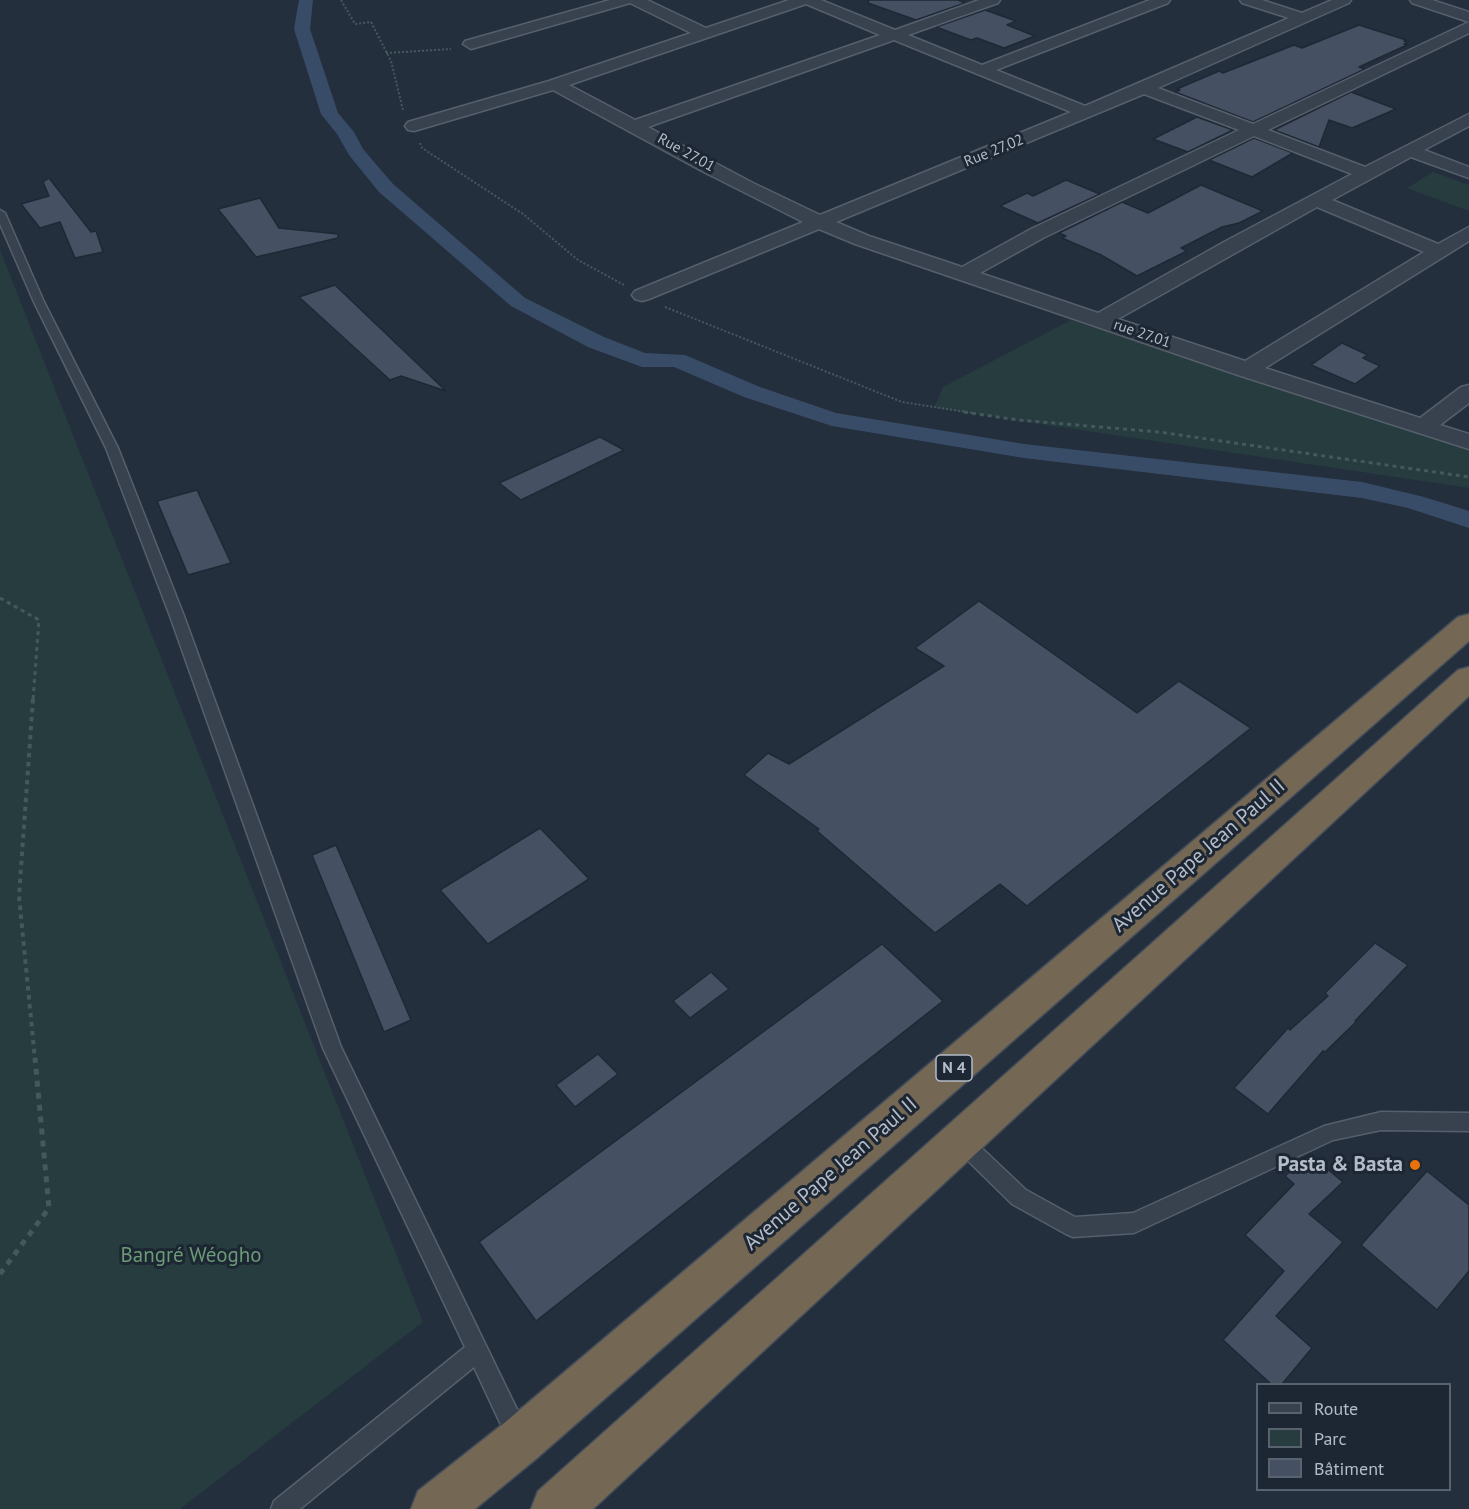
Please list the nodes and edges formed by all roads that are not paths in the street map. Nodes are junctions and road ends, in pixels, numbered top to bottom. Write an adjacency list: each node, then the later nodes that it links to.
1 (626, 0): 15 (street)
2 (635, 0): 13 (street)
3 (804, 0): 13 (street)
4 (808, 0): 14 (street)
5 (993, 0): 14 (street)
6 (1163, 0): 16 (street)
7 (1247, 0): 11 (street)
8 (1344, 0): 11 (street, Rue 27.02)
9 (1417, 0): 10 (street)
10 (1469, 17)
11 (1303, 18): 18 (street, Rue 27.02)
12 (1469, 27): 23 (street)
13 (706, 34): 17 (street)
14 (896, 35): 16 (street); 22 (street)
15 (471, 44)
16 (982, 70): 19 (street)
17 (555, 84): 21 (street); 22 (street, Rue 27.01)
18 (1144, 88): 19 (street, Rue 27.02); 23 (street)
19 (1085, 112): 29 (street, Rue 27.02)
20 (1469, 119): 24 (street)
21 (414, 126)
22 (636, 126): 29 (street, Rue 27.01)
23 (1253, 131): 26 (street); 32 (street)
24 (1410, 151): 25 (street); 26 (street)
25 (1469, 173)
26 (1367, 174): 27 (street)
27 (1318, 201): 31 (street); 34 (street)
28 (0, 213): 43 (lane)
29 (817, 222): 32 (street, rue 27.01); 33 (street, Rue 27.02)
30 (1469, 233): 31 (street)
31 (1438, 251): 35 (street)
32 (964, 274): 34 (street, rue 27.01)
33 (642, 295)
34 (1101, 320): 35 (street, rue 27.01)
35 (1246, 370): 37 (street, rue 27.01)
36 (1469, 392): 37 (street)
37 (1423, 427): 38 (street, rue 27.01)
38 (1469, 442)
39 (1469, 624): 44 (highway, Avenue Pape Jean Paul II / N 4)
40 (1469, 678): 42 (highway)
41 (1469, 1122): 42 (lane)
42 (961, 1141): 47 (highway)
43 (477, 1351): 44 (lane); 45 (lane)
44 (520, 1441): 46 (highway, Avenue Pape Jean Paul II / N 4)
45 (282, 1509)
46 (436, 1509)
47 (556, 1509)

